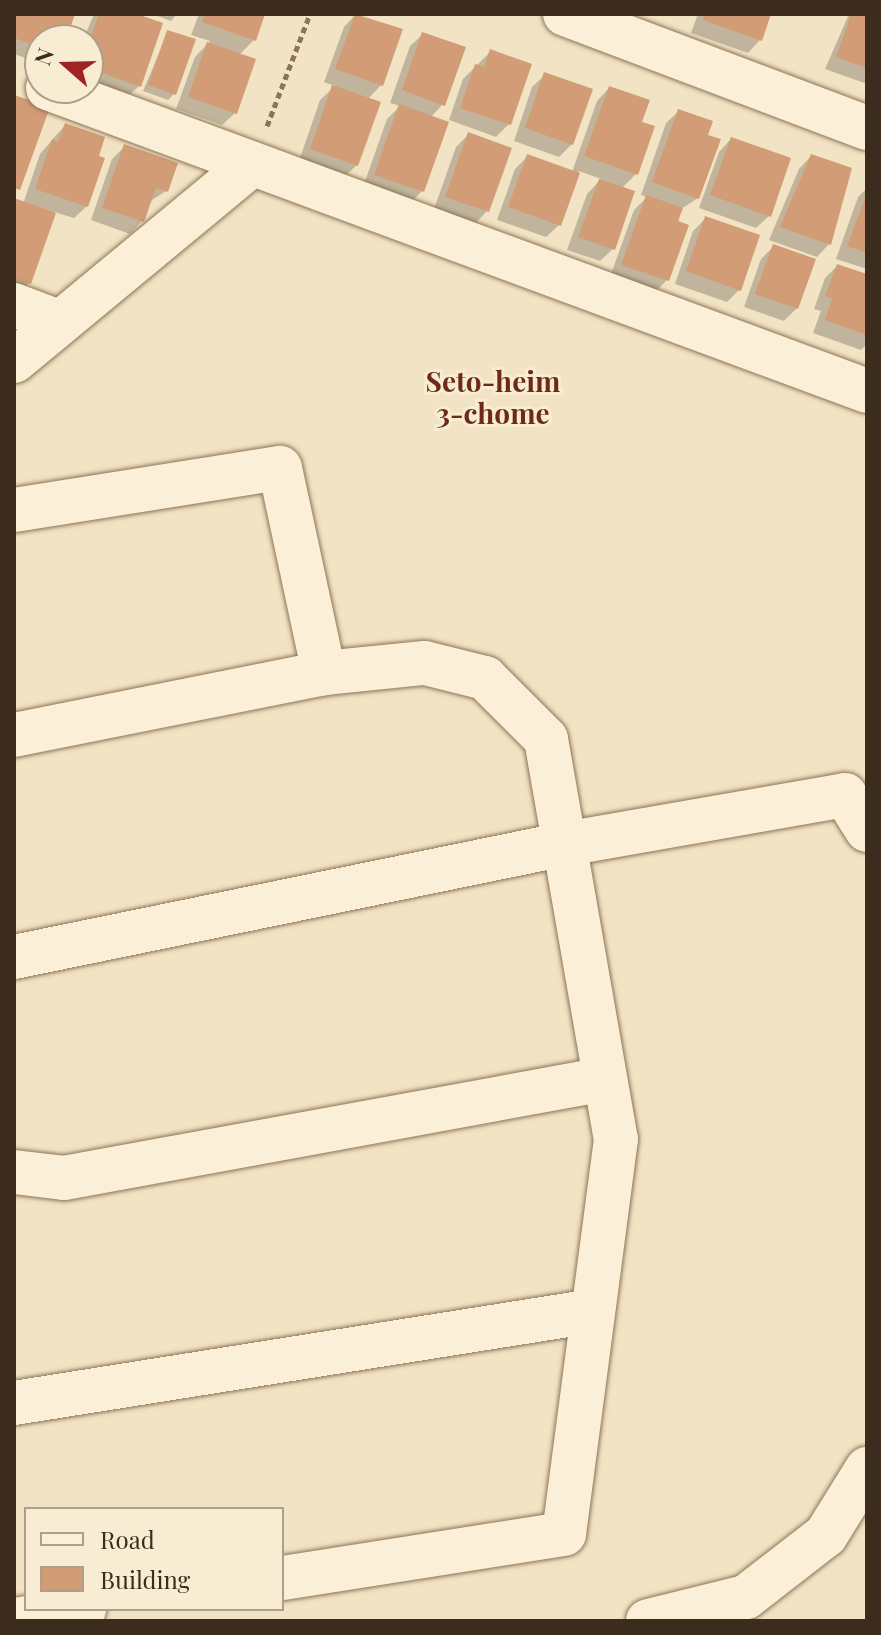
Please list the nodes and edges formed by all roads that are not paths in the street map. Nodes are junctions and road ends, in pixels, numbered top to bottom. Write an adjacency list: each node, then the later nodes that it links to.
1 (565, 14): 3 (street)
2 (91, 104): 4 (street)
3 (867, 128)
4 (252, 164): 6 (street); 8 (street)
5 (14, 305): 6 (street)
6 (59, 322): 7 (street)
7 (14, 361)
8 (867, 391)
9 (14, 510): 10 (street)
10 (324, 673): 11 (street); 13 (street)
11 (14, 735)
12 (867, 830): 13 (street)
13 (565, 844): 14 (street); 15 (street)
14 (14, 957)
15 (605, 1079): 16 (street); 17 (street)
16 (15, 1183)
17 (593, 1311): 18 (street); 20 (street)
18 (14, 1403)
19 (867, 1469): 23 (street)
20 (284, 1578)
21 (71, 1611): 22 (street)
22 (14, 1620)
23 (648, 1621)

